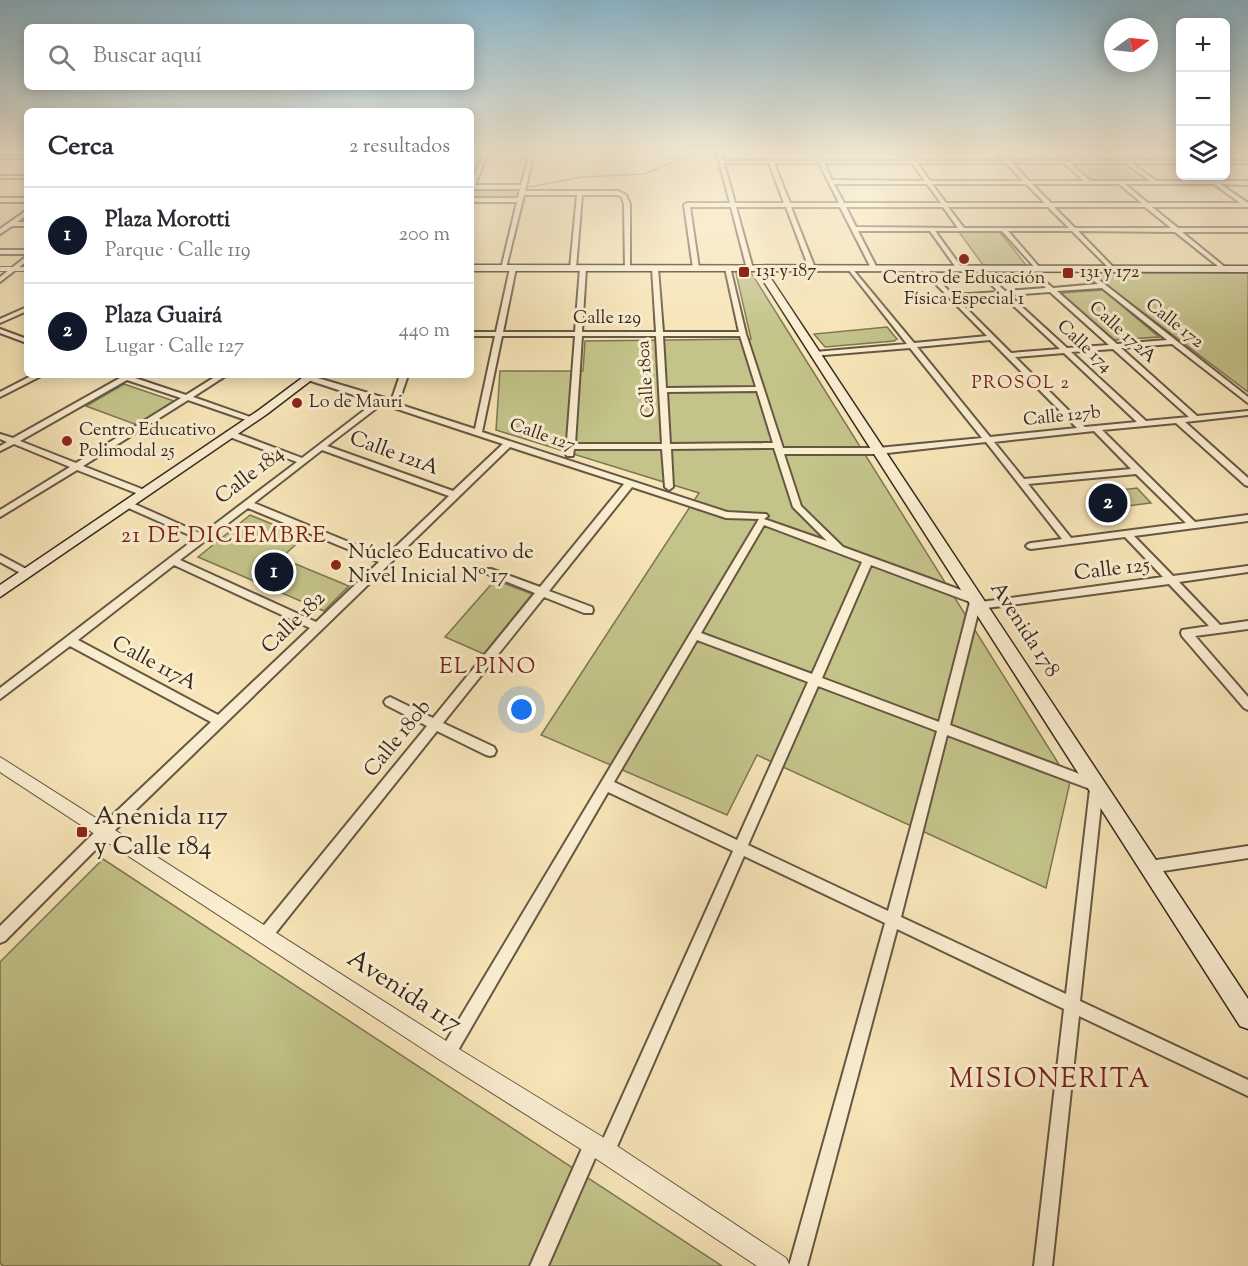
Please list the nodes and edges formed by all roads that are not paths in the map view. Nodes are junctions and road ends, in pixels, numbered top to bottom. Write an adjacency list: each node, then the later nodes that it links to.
1 (517, 212): 27 (street)
2 (579, 212): 28 (street)
3 (627, 212): 29 (street)
4 (688, 212): 31 (street)
5 (735, 212): 33 (street)
6 (791, 212): 34 (street)
7 (846, 212): 15 (street)
8 (950, 212): 17 (street)
9 (1057, 212): 19 (street)
10 (1154, 212): 20 (street)
11 (24, 214): 13 (street)
12 (0, 224): 13 (street)
13 (10, 224): 14 (street); 22 (street)
14 (24, 224)
15 (854, 229): 16 (street); 36 (street)
16 (931, 229): 17 (street); 38 (street)
17 (962, 229): 18 (street)
18 (1003, 229): 19 (street); 44 (street)
19 (1074, 230): 20 (street); 46 (street)
20 (1176, 230): 21 (street); 47 (street)
21 (1248, 230)
22 (0, 232)
23 (0, 252): 24 (street)
24 (24, 252)
25 (24, 261): 41 (street)
26 (474, 268): 27 (main road)
27 (508, 268): 28 (main road); 58 (street)
28 (578, 268): 29 (main road); 59 (street)
29 (628, 268): 30 (main road)
30 (655, 268): 31 (main road); 60 (street, Calle 180a)
31 (696, 268): 32 (main road)
32 (728, 268): 33 (main road); 61 (street)
33 (755, 268): 34 (main road); 68 (main road, Avenida 178)
34 (812, 268): 35 (main road)
35 (850, 268): 36 (main road); 65 (street)
36 (873, 268): 37 (main road)
37 (923, 268): 38 (main road); 53 (street)
38 (959, 268): 39 (main road)
39 (977, 268): 43 (main road); 52 (street, Calle 174)
40 (0, 269): 41 (street)
41 (15, 269): 42 (street); 49 (street)
42 (24, 269)
43 (1028, 269): 44 (main road); 51 (street, Calle 172A)
44 (1038, 269): 45 (main road)
45 (1082, 269): 46 (main road); 50 (street, Calle 172)
46 (1112, 269): 47 (main road)
47 (1224, 269): 48 (main road)
48 (1248, 269)
49 (0, 280)
50 (1102, 286): 51 (street); 64 (street, Calle 172)
51 (1051, 290): 52 (street); 66 (street, Calle 172A)
52 (1004, 293): 53 (street); 67 (street, Calle 174)
53 (952, 297): 62 (street)
54 (24, 310): 55 (street)
55 (0, 321)
56 (0, 331): 63 (street)
57 (474, 334): 58 (street, Calle 129)
58 (498, 334): 59 (street, Calle 129); 91 (street)
59 (578, 334): 60 (street, Calle 129); 99 (street)
60 (659, 334): 61 (street, Calle 129); 78 (street, Calle 180a)
61 (743, 334): 77 (street)
62 (992, 338): 65 (street); 69 (street)
63 (24, 340)
64 (1173, 342): 66 (street); 82 (street, Calle 172)
65 (912, 345): 68 (street); 94 (street)
66 (1115, 346): 67 (street); 86 (street, Calle 172A)
67 (1065, 351): 69 (street); 88 (street, Calle 174)
68 (815, 354): 102 (main road, Avenida 178)
69 (1010, 355): 90 (street)
70 (33, 378): 79 (street)
71 (122, 378): 95 (street)
72 (131, 378): 80 (street)
73 (218, 378): 80 (street)
74 (309, 378): 85 (main road)
75 (318, 378): 81 (street, Calle 127)
76 (403, 378): 83 (street)
77 (761, 389): 78 (street); 100 (street)
78 (663, 390): 97 (street, Calle 180a)
79 (0, 395)
80 (187, 397): 85 (street); 105 (street)
81 (382, 400): 83 (street, Calle 127); 98 (street, Calle 184)
82 (1248, 401)
83 (394, 404): 91 (street, Calle 127)
84 (1248, 413): 86 (street, Calle 127b)
85 (252, 419): 92 (main road)
86 (1196, 419): 87 (street, Calle 127b)
87 (1178, 420): 88 (street, Calle 127b); 109 (street)
88 (1144, 424): 89 (street, Calle 127b)
89 (1096, 429): 90 (street, Calle 127b); 106 (street)
90 (1083, 430): 94 (street, Calle 127b)
91 (478, 432): 96 (street, Calle 127)
92 (230, 434): 103 (street); 111 (main road)
93 (0, 436): 95 (street)
94 (988, 440): 102 (street, Calle 127b); 107 (street)
95 (14, 441): 101 (street); 105 (street)
96 (509, 443): 104 (street, Calle 127); 112 (street, Calle 182)
97 (666, 446): 99 (street, Calle 127b); 100 (street, Calle 127b); 110 (street, Calle 180a)
98 (322, 447): 103 (street, Calle 184); 112 (street, Calle 121A)
99 (571, 447): 104 (street)
100 (779, 448): 102 (street, Calle 127b); 123 (street)
101 (0, 449)
102 (879, 451): 134 (main road, Avenida 178)
103 (303, 461): 114 (street, Calle 184)
104 (570, 463): 108 (street, Calle 127)
105 (77, 466): 111 (street); 115 (street)
106 (1136, 471): 107 (street); 118 (street)
107 (1023, 482): 121 (street)
108 (630, 483): 116 (street, Calle 127); 133 (street, Calle 180b)
109 (1248, 483)
110 (669, 487)
111 (144, 493): 113 (main road)
112 (455, 495): 127 (street, Calle 182)
113 (127, 504): 120 (street); 130 (main road)
114 (247, 504): 120 (street, Calle 184); 127 (street)
115 (0, 514)
116 (763, 516)
117 (1248, 518): 118 (street)
118 (1192, 525): 119 (street)
119 (1127, 534): 121 (street); 131 (street)
120 (203, 538): 126 (street, Calle 184)
121 (1069, 541): 122 (street)
122 (1031, 546)
123 (842, 550): 125 (street); 139 (street)
124 (0, 558): 130 (street)
125 (868, 560): 134 (street); 141 (street)
126 (173, 561): 137 (street); 140 (street, Calle 184)
127 (386, 561): 137 (street, Calle 182)
128 (1248, 569): 131 (street, Calle 125)
129 (488, 570): 133 (street)
130 (27, 573): 132 (main road)
131 (1171, 581): 134 (street, Calle 125); 138 (street)
132 (0, 592)
133 (542, 592): 135 (street); 146 (street, Calle 180b)
134 (978, 603): 147 (street); 151 (main road, Avenida 178)
135 (588, 610)
136 (1248, 625): 138 (street)
137 (317, 627): 145 (street, Calle 182)
138 (1218, 628): 144 (street)
139 (696, 635): 141 (street); 150 (street)
140 (70, 641): 142 (street, Calle 184); 145 (street, Calle 117A)
141 (814, 680): 147 (street); 153 (street)
142 (0, 694)
143 (390, 702): 146 (street)
144 (1248, 705)
145 (219, 722): 152 (street, Calle 182)
146 (435, 724): 148 (street); 157 (street, Calle 180b)
147 (943, 729): 151 (street); 156 (street)
148 (490, 751)
149 (0, 764): 152 (street, Avenida 117)
150 (607, 785): 153 (street); 161 (street)
151 (1097, 786): 155 (main road, Avenida 178); 159 (street)
152 (105, 831): 157 (street, Avenida 117); 158 (street)
153 (739, 848): 156 (street); 163 (street)
154 (1248, 852): 155 (street)
155 (1150, 867): 160 (main road, Avenida 178)
156 (893, 921): 159 (street); 166 (street)
157 (265, 935): 161 (street, Avenida 117)
158 (0, 936)
159 (1072, 1005): 162 (street); 167 (street)
160 (1248, 1018)
161 (447, 1053): 163 (street, Avenida 117)
162 (1248, 1088)
163 (599, 1147): 164 (street); 165 (street, Avenida 117)
164 (539, 1266)
165 (778, 1266)
166 (798, 1266)
167 (1044, 1266)

